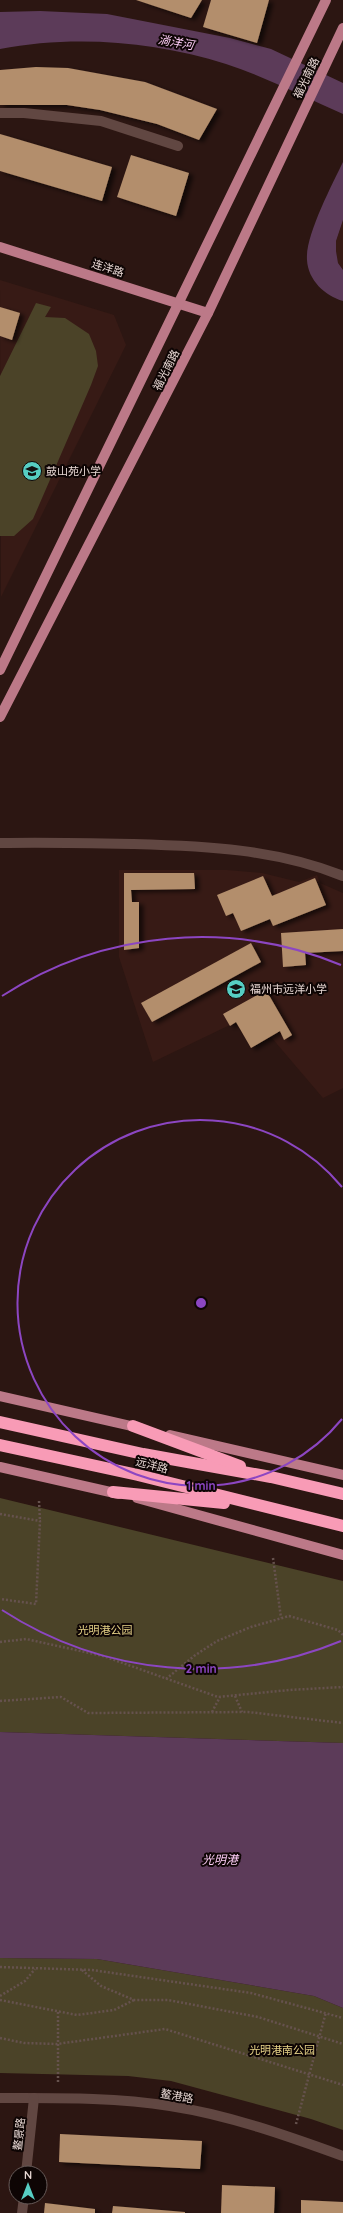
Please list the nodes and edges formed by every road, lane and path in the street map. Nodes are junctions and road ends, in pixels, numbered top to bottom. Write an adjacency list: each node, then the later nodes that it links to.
1 (326, 0): 6 (main road, 福光南路)
2 (343, 28): 7 (main road, 福光南路)
3 (0, 113): 4 (street)
4 (178, 146)
5 (0, 247): 6 (main road, 连洋路)
6 (180, 304): 7 (main road, 连洋路); 8 (main road, 福光南路)
7 (208, 313): 9 (main road, 福光南路)
8 (0, 670)
9 (0, 717)
10 (0, 843): 11 (street)
11 (343, 876)
12 (0, 1396): 14 (main road)
13 (0, 1422): 18 (highway, 远洋路)
14 (133, 1426): 17 (main road); 18 (highway)
15 (0, 1445): 22 (highway, 远洋路)
16 (0, 1467): 19 (main road)
17 (343, 1475)
18 (271, 1477): 20 (highway, 远洋路)
19 (113, 1492): 22 (highway); 26 (main road)
20 (343, 1494)
21 (40, 1501): 24 (path)
22 (265, 1508): 25 (highway, 远洋路)
23 (0, 1514): 24 (path)
24 (40, 1521): 28 (path)
25 (343, 1526)
26 (343, 1555)
27 (273, 1558): 29 (path)
28 (0, 1599)
29 (281, 1618): 30 (path); 32 (path)
30 (343, 1634)
31 (0, 1642): 32 (path)
32 (166, 1679): 35 (path)
33 (343, 1687): 34 (path)
34 (234, 1696): 35 (path); 38 (path)
35 (221, 1697): 37 (path)
36 (0, 1701): 37 (path)
37 (211, 1712): 38 (path)
38 (242, 1712): 39 (path)
39 (343, 1723)
40 (0, 1968): 41 (path)
41 (35, 1968): 42 (path); 43 (path)
42 (82, 1970): 45 (path); 47 (path)
43 (0, 1996)
44 (0, 2000): 46 (path)
45 (134, 2000): 46 (path); 49 (path)
46 (58, 2010): 51 (path)
47 (326, 2012): 48 (path); 49 (path)
48 (343, 2018)
49 (321, 2037): 52 (path); 53 (path)
50 (0, 2038): 51 (path)
51 (57, 2044): 53 (path); 54 (path)
52 (343, 2044)
53 (310, 2074): 55 (path); 58 (path)
54 (58, 2082)
55 (343, 2085)
56 (0, 2098): 57 (street, 鳌港路)
57 (34, 2098): 59 (street, 鳌港路); 60 (street, 鳌景路)
58 (296, 2124)
59 (343, 2156)
60 (27, 2165)

